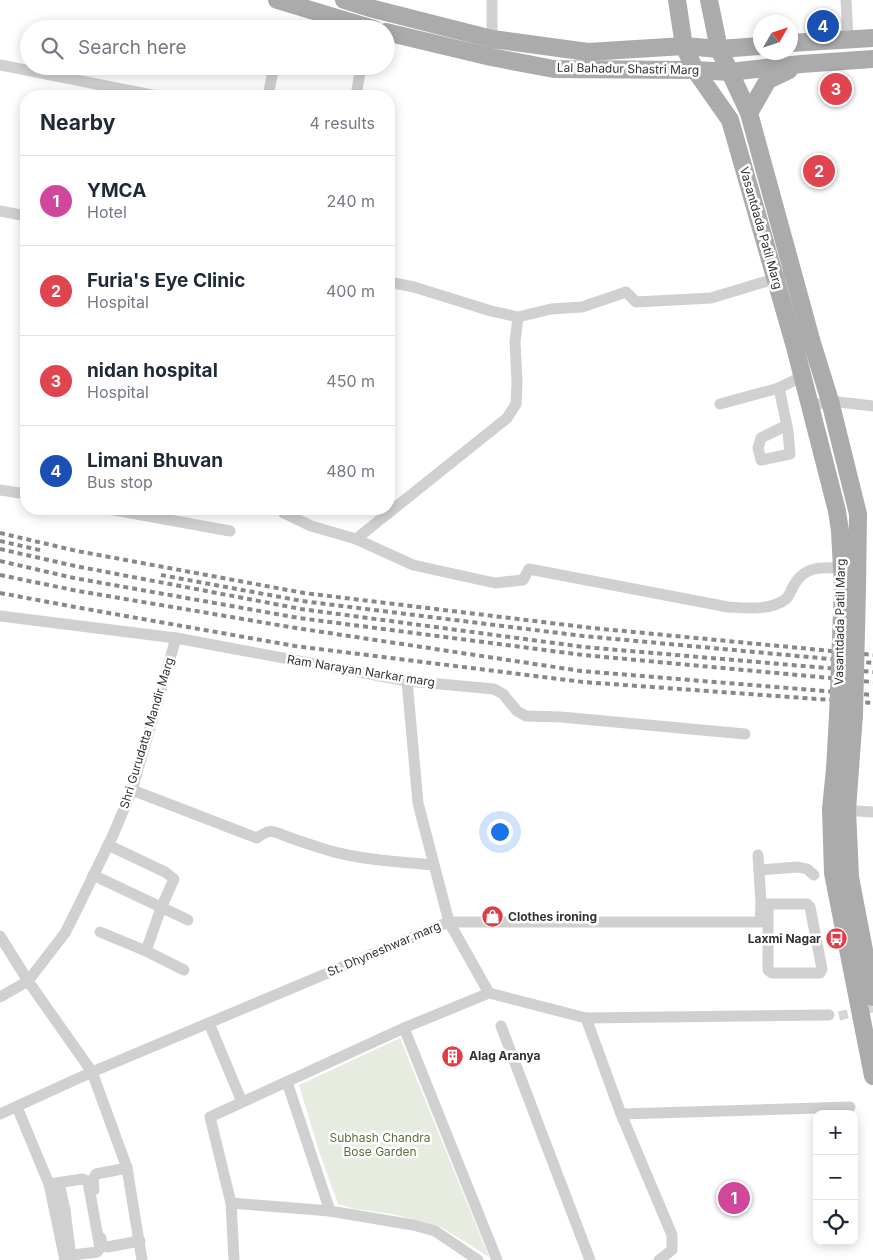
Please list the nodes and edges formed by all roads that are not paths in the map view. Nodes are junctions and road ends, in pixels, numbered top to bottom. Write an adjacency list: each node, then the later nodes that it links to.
1 (277, 0): 8 (main road)
2 (344, 0): 7 (main road, Lal Bahadur Shastri Marg)
3 (492, 0): 12 (street)
4 (677, 0): 15 (main road, Vasantdada Patil Marg)
5 (709, 0): 17 (main road, Vasantdada Patil Marg)
6 (846, 0): 13 (street)
7 (370, 8): 9 (street); 12 (main road, Lal Bahadur Shastri Marg)
8 (343, 20)
9 (369, 20)
10 (395, 34): 18 (main road, Lal Bahadur Shastri Marg)
11 (873, 38): 13 (main road)
12 (492, 39): 15 (main road, Lal Bahadur Shastri Marg); 18 (street)
13 (848, 39): 14 (main road)
14 (798, 42)
15 (684, 46): 17 (main road, Lal Bahadur Shastri Marg); 23 (main road, Vasantdada Patil Marg)
16 (753, 47): 17 (main road, Lal Bahadur Shastri Marg)
17 (719, 49): 24 (main road, Vasantdada Patil Marg)
18 (491, 57): 23 (main road, Lal Bahadur Shastri Marg)
19 (873, 59): 20 (main road, Lal Bahadur Shastri Marg)
20 (801, 64): 24 (main road, Lal Bahadur Shastri Marg); 31 (main road)
21 (0, 65): 22 (street)
22 (20, 70)
23 (695, 70): 24 (main road, Lal Bahadur Shastri Marg); 33 (main road, Vasantdada Patil Marg)
24 (730, 72): 31 (main road, Vasantdada Patil Marg)
25 (43, 75): 28 (street)
26 (272, 75): 29 (street)
27 (359, 75): 30 (street)
28 (107, 90)
29 (269, 90)
30 (357, 90)
31 (749, 113): 32 (main road, Vasantdada Patil Marg)
32 (759, 148): 33 (main road); 35 (main road, Vasantdada Patil Marg)
33 (739, 153): 37 (main road, Vasantdada Patil Marg)
34 (0, 211): 36 (street)
35 (776, 212): 37 (main road); 38 (main road, Vasantdada Patil Marg)
36 (20, 215)
37 (757, 216): 39 (main road, Vasantdada Patil Marg)
38 (793, 273): 39 (street); 42 (main road, Vasantdada Patil Marg)
39 (775, 278): 41 (street); 42 (main road, Vasantdada Patil Marg)
40 (395, 283): 41 (street)
41 (518, 317): 52 (street)
42 (804, 345): 43 (main road, Vasantdada Patil Marg); 45 (main road, Vasantdada Patil Marg)
43 (803, 376): 44 (street); 47 (main road, Vasantdada Patil Marg)
44 (779, 388): 46 (street); 49 (street)
45 (830, 401): 47 (street); 48 (street); 59 (main road, Vasantdada Patil Marg)
46 (720, 404)
47 (810, 406): 58 (main road, Vasantdada Patil Marg)
48 (873, 406)
49 (787, 425)
50 (0, 490): 51 (street)
51 (20, 493)
52 (395, 508)
53 (142, 515): 56 (street)
54 (288, 515): 57 (street)
55 (386, 515): 57 (street)
56 (230, 531)
57 (356, 539): 58 (street)
58 (842, 568): 59 (main road, Vasantdada Patil Marg)
59 (850, 595): 65 (main road, Vasantdada Patil Marg, bridge)
60 (0, 616): 61 (street, Ram Narayan Narkar marg)
61 (176, 638): 62 (street, Ram Narayan Narkar marg); 64 (street, Shri Gurudatta Mandir Marg)
62 (407, 681): 63 (street, Ram Narayan Narkar marg); 69 (street)
63 (745, 734)
64 (132, 790): 67 (street, Shri Gurudatta Mandir Marg); 69 (street)
65 (839, 810): 66 (street); 80 (main road, Vasantdada Patil Marg)
66 (873, 812)
67 (108, 845): 71 (street, Shri Gurudatta Mandir Marg); 74 (street)
68 (758, 855): 70 (street)
69 (434, 865): 76 (street)
70 (759, 870): 72 (street); 73 (street)
71 (93, 875): 74 (street); 83 (street, Shri Gurudatta Mandir Marg)
72 (814, 875)
73 (764, 904): 77 (street); 77 (street)
74 (161, 908): 75 (street); 81 (street)
75 (188, 920)
76 (450, 922): 77 (street, St. Dhyneshwar marg); 84 (street); 89 (street, St. Dhyneshwar marg)
77 (764, 922)
78 (100, 932): 81 (street)
79 (0, 936): 83 (street)
80 (855, 946): 86 (main road, Vasantdada Patil Marg); 93 (main road, Vasantdada Patil Marg)
81 (146, 951): 82 (street)
82 (184, 970)
83 (28, 981): 85 (street, Shri Gurudatta Mandir Marg); 92 (street)
84 (489, 993): 88 (street); 91 (street)
85 (0, 997)
86 (873, 997)
87 (829, 1015): 88 (street)
88 (586, 1018): 99 (street)
89 (210, 1023): 92 (street, St. Dhyneshwar marg); 95 (street)
90 (501, 1026): 110 (street)
91 (404, 1028): 94 (street); 109 (street)
92 (92, 1072): 96 (street, St. Dhyneshwar marg); 100 (street)
93 (873, 1076)
94 (288, 1082): 95 (street); 103 (street)
95 (242, 1102): 102 (street)
96 (17, 1107): 98 (street, St. Dhyneshwar marg); 101 (street)
97 (850, 1107): 99 (street)
98 (0, 1114)
99 (621, 1114): 111 (street)
100 (124, 1169): 104 (street); 104 (street)
101 (54, 1183): 105 (street); 105 (street)
102 (231, 1203): 103 (street); 107 (street)
103 (330, 1211): 108 (street)
104 (137, 1242): 106 (street)
105 (67, 1257)
106 (142, 1260)
107 (234, 1260)
108 (478, 1260)
109 (497, 1260)
110 (590, 1260)
111 (659, 1260)

